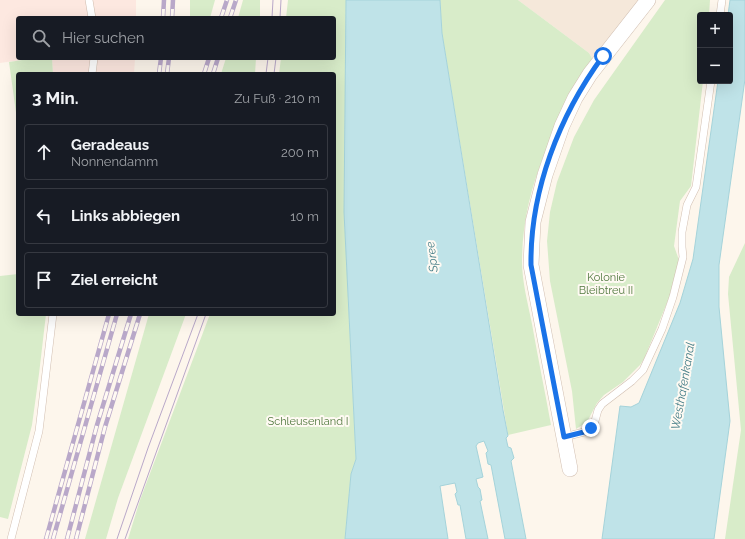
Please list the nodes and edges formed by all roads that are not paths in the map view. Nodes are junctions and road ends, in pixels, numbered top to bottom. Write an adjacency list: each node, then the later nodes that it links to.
1 (89, 0): 5 (lane)
2 (648, 0): 10 (street)
3 (722, 0): 4 (lane)
4 (720, 12)
5 (92, 16)
6 (94, 60): 7 (lane)
7 (92, 72)
8 (711, 84): 10 (lane)
9 (53, 316): 12 (lane)
10 (564, 437): 11 (street)
11 (570, 469)
12 (11, 539)

